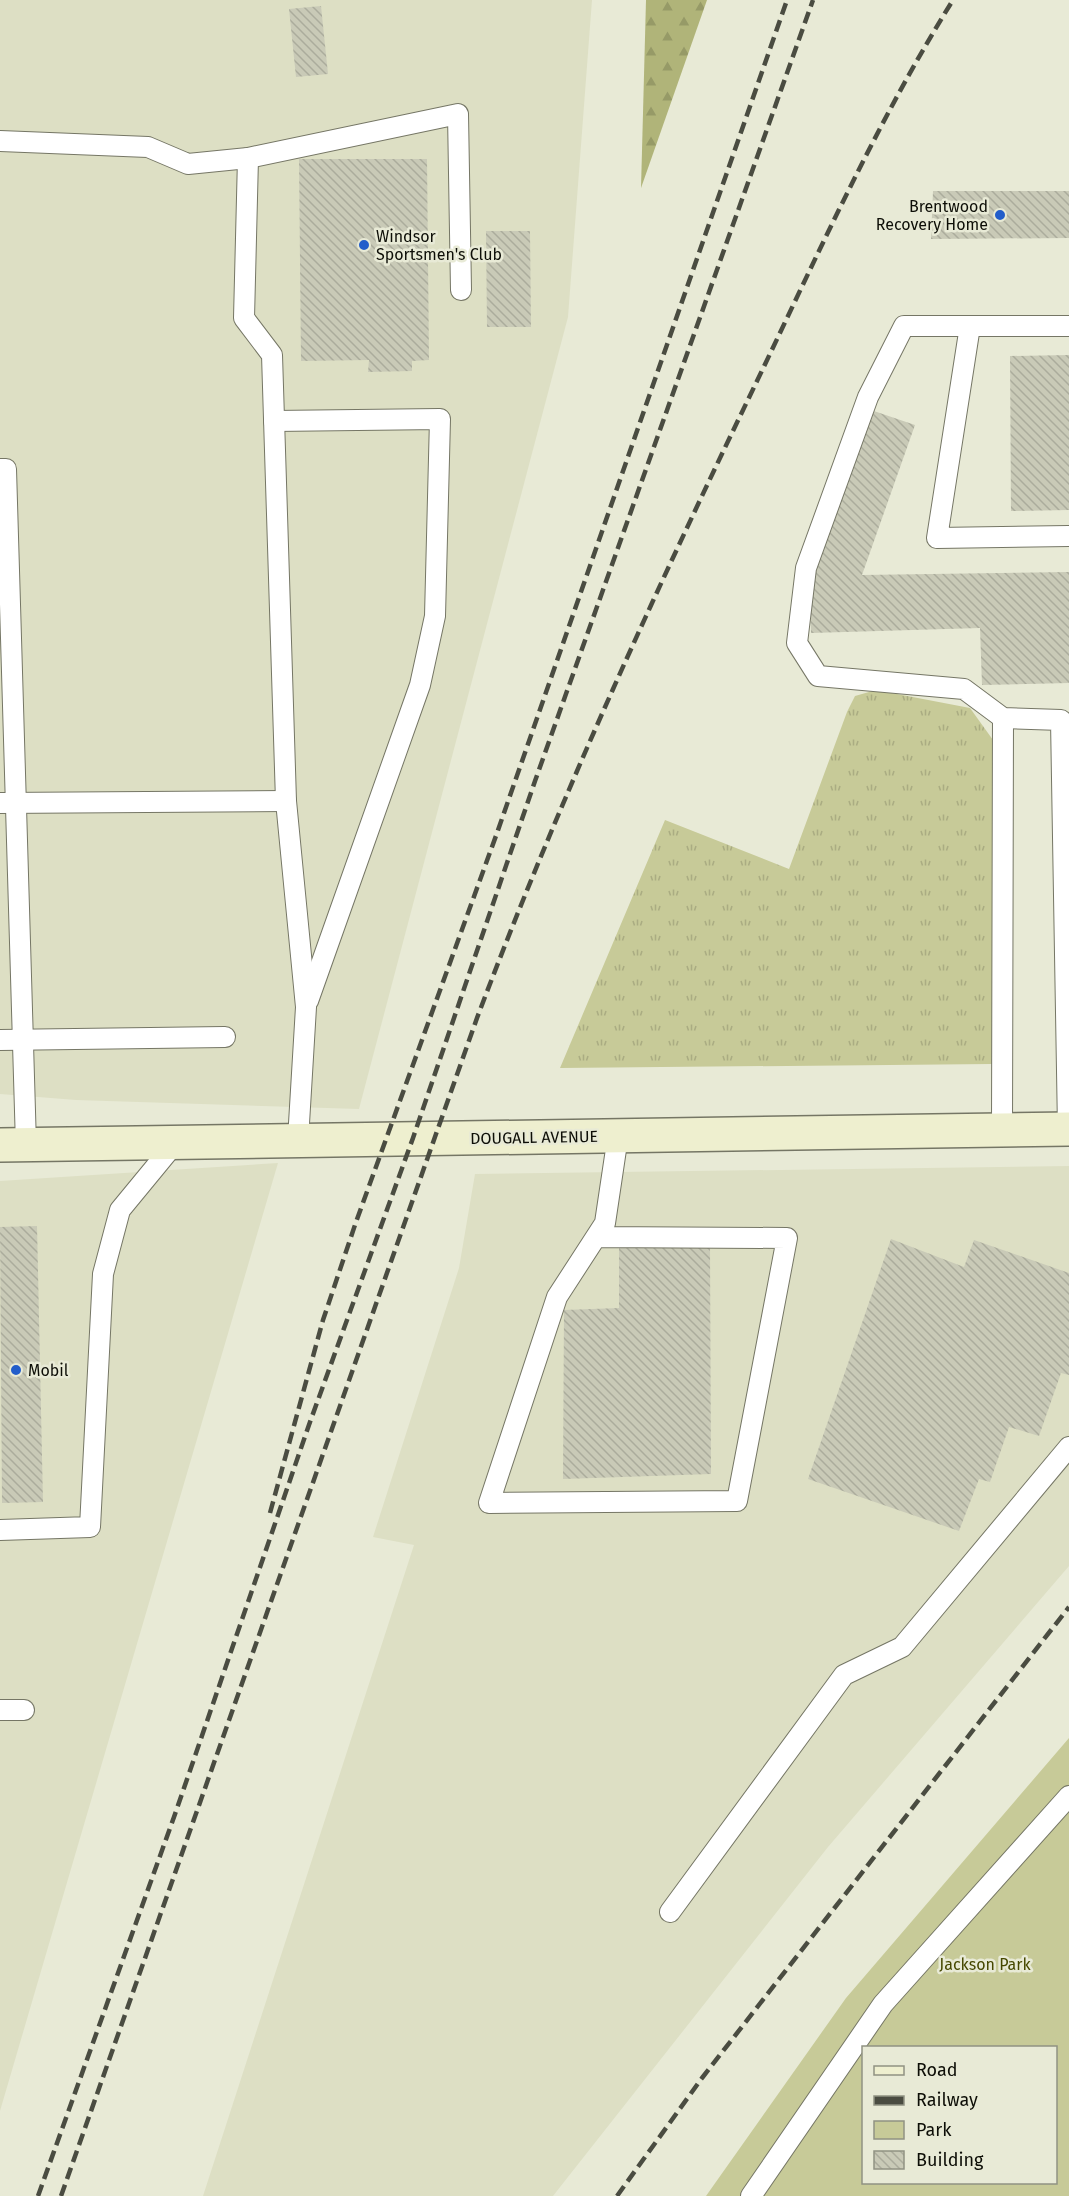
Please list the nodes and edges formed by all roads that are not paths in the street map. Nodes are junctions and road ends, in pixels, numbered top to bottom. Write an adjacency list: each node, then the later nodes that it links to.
1 (0, 141): 2 (lane)
2 (248, 158): 3 (lane); 6 (lane)
3 (461, 290)
4 (970, 326): 5 (lane); 8 (lane); 9 (lane)
5 (1069, 326)
6 (274, 421): 10 (lane); 12 (lane)
7 (0, 469): 11 (lane)
8 (1069, 537)
9 (1003, 718): 16 (lane); 17 (lane)
10 (286, 801): 11 (lane); 12 (lane)
11 (8, 803): 15 (lane)
12 (306, 1008): 19 (lane)
13 (225, 1037): 15 (lane)
14 (0, 1040): 15 (lane)
15 (23, 1041): 21 (lane)
16 (1069, 1129): 17 (street, DOUGALL AVENUE)
17 (1002, 1130): 18 (street, DOUGALL AVENUE)
18 (618, 1136): 19 (street, DOUGALL AVENUE); 22 (lane)
19 (298, 1140): 20 (street, DOUGALL AVENUE)
20 (176, 1142): 21 (street, DOUGALL AVENUE); 24 (lane)
21 (13, 1145)
22 (596, 1237): 22 (lane)
23 (1069, 1447): 28 (lane)
24 (0, 1530)
25 (0, 1710): 26 (lane)
26 (24, 1710)
27 (1069, 1796): 29 (lane)
28 (670, 1912)
29 (751, 2196)

